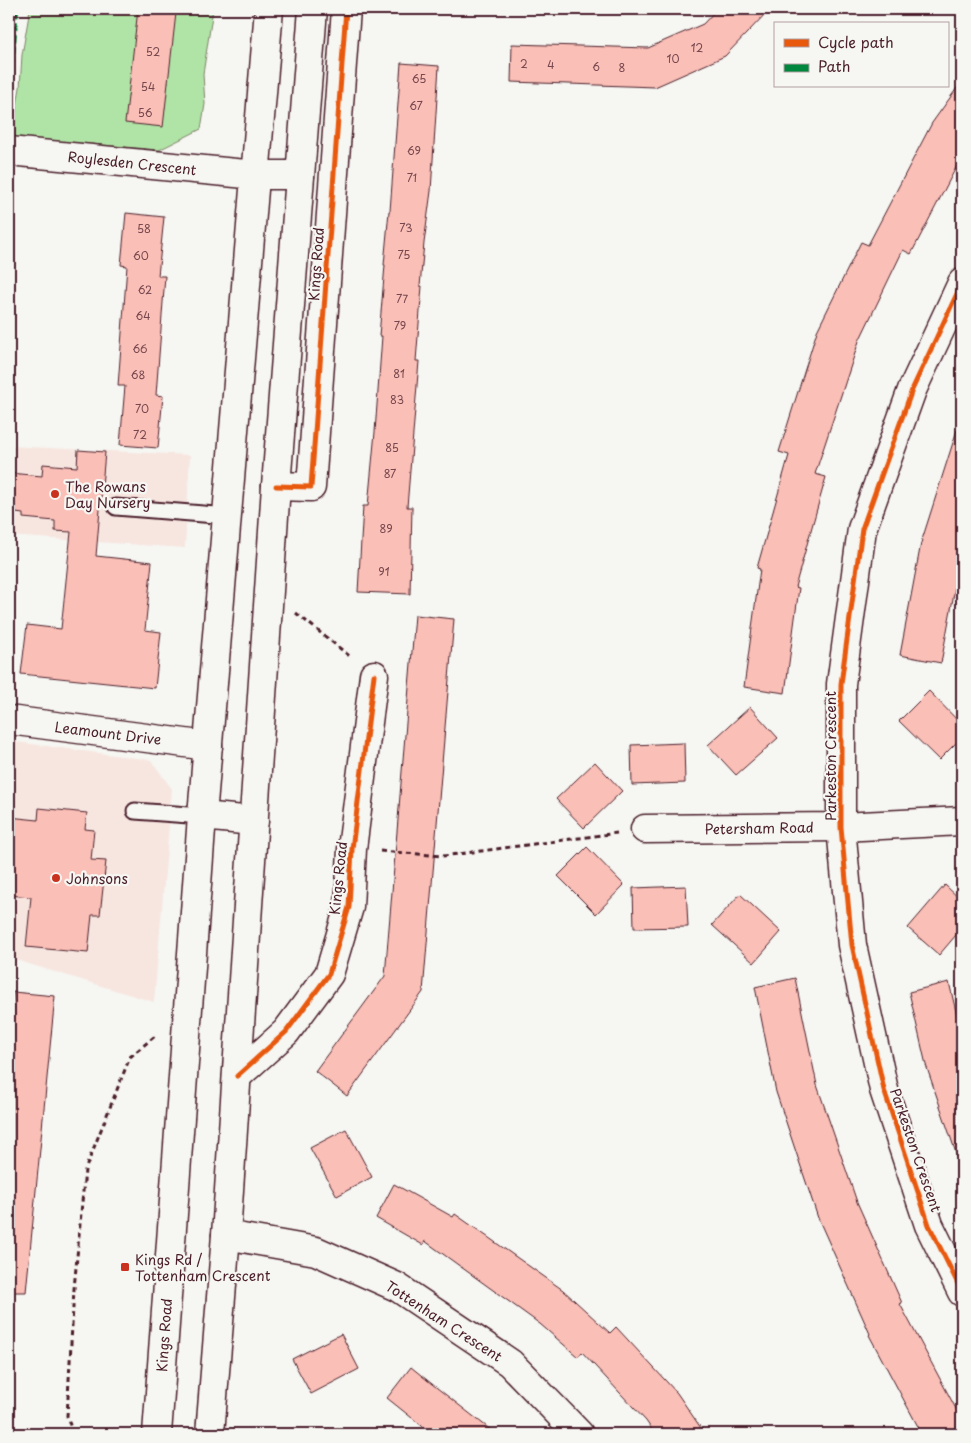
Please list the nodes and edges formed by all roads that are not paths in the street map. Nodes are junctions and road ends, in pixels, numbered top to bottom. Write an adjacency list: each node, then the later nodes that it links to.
1 (269, 9): 5 (street, Kings Road)
2 (313, 9): 6 (street, Kings Road)
3 (346, 9): 8 (street, Kings Road)
4 (9, 151): 5 (street, Roylesden Crescent)
5 (256, 175): 6 (street, Roylesden Crescent); 10 (street, Kings Road)
6 (300, 175): 8 (street, Kings Road)
7 (962, 283): 18 (street, Parkeston Crescent)
8 (276, 486): 16 (street, Kings Road)
9 (116, 507): 10 (lane)
10 (228, 516): 13 (street, Kings Road)
11 (374, 675): 20 (street, Kings Road)
12 (9, 720): 13 (street, Leamount Drive)
13 (208, 746): 15 (street, Kings Road)
14 (135, 811): 15 (lane)
15 (202, 816): 16 (street); 23 (street, Kings Road)
16 (254, 821): 20 (street, Kings Road)
17 (962, 821): 18 (street, Petersham Road)
18 (841, 826): 19 (street, Petersham Road); 22 (street, Parkeston Crescent)
19 (645, 829)
20 (237, 1076): 21 (street, Kings Road)
21 (226, 1235): 24 (street, Kings Road); 25 (street, Tottenham Crescent)
22 (962, 1292)
23 (157, 1434)
24 (210, 1434)
25 (579, 1434)

